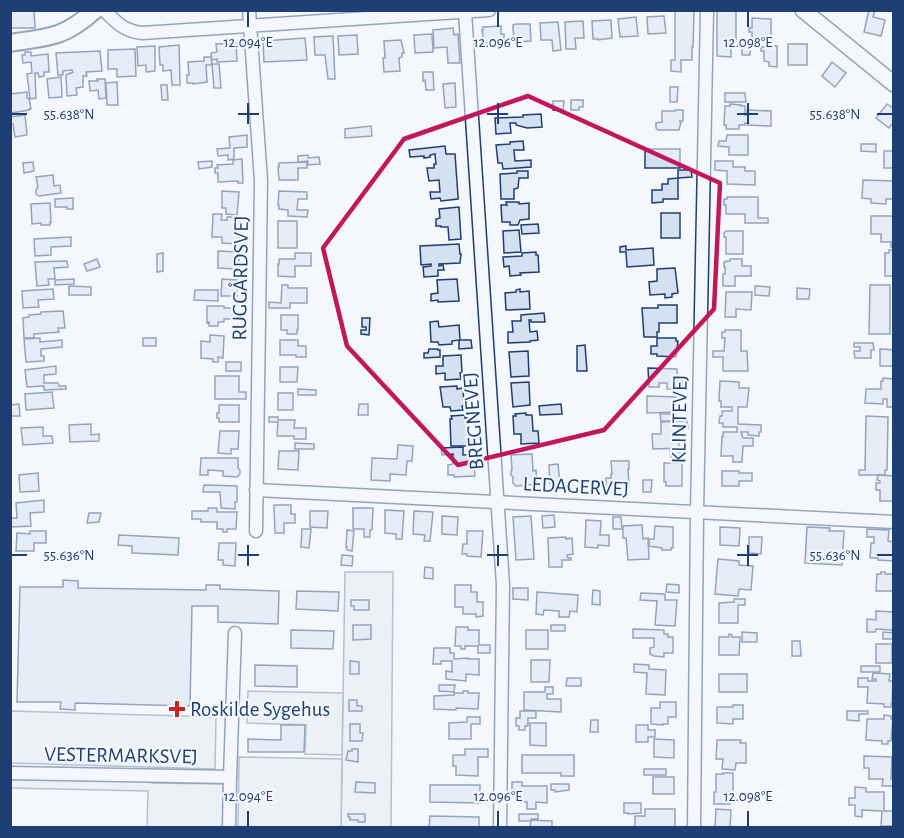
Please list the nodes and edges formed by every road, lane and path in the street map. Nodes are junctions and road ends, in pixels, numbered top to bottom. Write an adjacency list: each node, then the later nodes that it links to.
1 (95, 10): 9 (main road)
2 (104, 10): 8 (street)
3 (249, 10): 8 (street, RUGGÅRDSVEJ)
4 (489, 10): 7 (street)
5 (706, 10): 13 (street, KLINTEVEJ)
6 (803, 10): 10 (street)
7 (465, 12): 8 (street); 12 (street, BREGNEVEJ)
8 (250, 27): 11 (street, RUGGÅRDSVEJ)
9 (10, 43)
10 (894, 84)
11 (256, 490): 12 (street, LEDAGERVEJ); 15 (street, RUGGÅRDSVEJ)
12 (498, 502): 13 (street, LEDAGERVEJ); 20 (street, BREGNEVEJ)
13 (697, 512): 14 (street, LEDAGERVEJ); 21 (street, KLINTEVEJ)
14 (894, 522)
15 (256, 531)
16 (235, 633): 18 (street)
17 (10, 773): 18 (street, VESTERMARKSVEJ)
18 (230, 777): 19 (street)
19 (229, 828)
20 (500, 828)
21 (694, 828)

